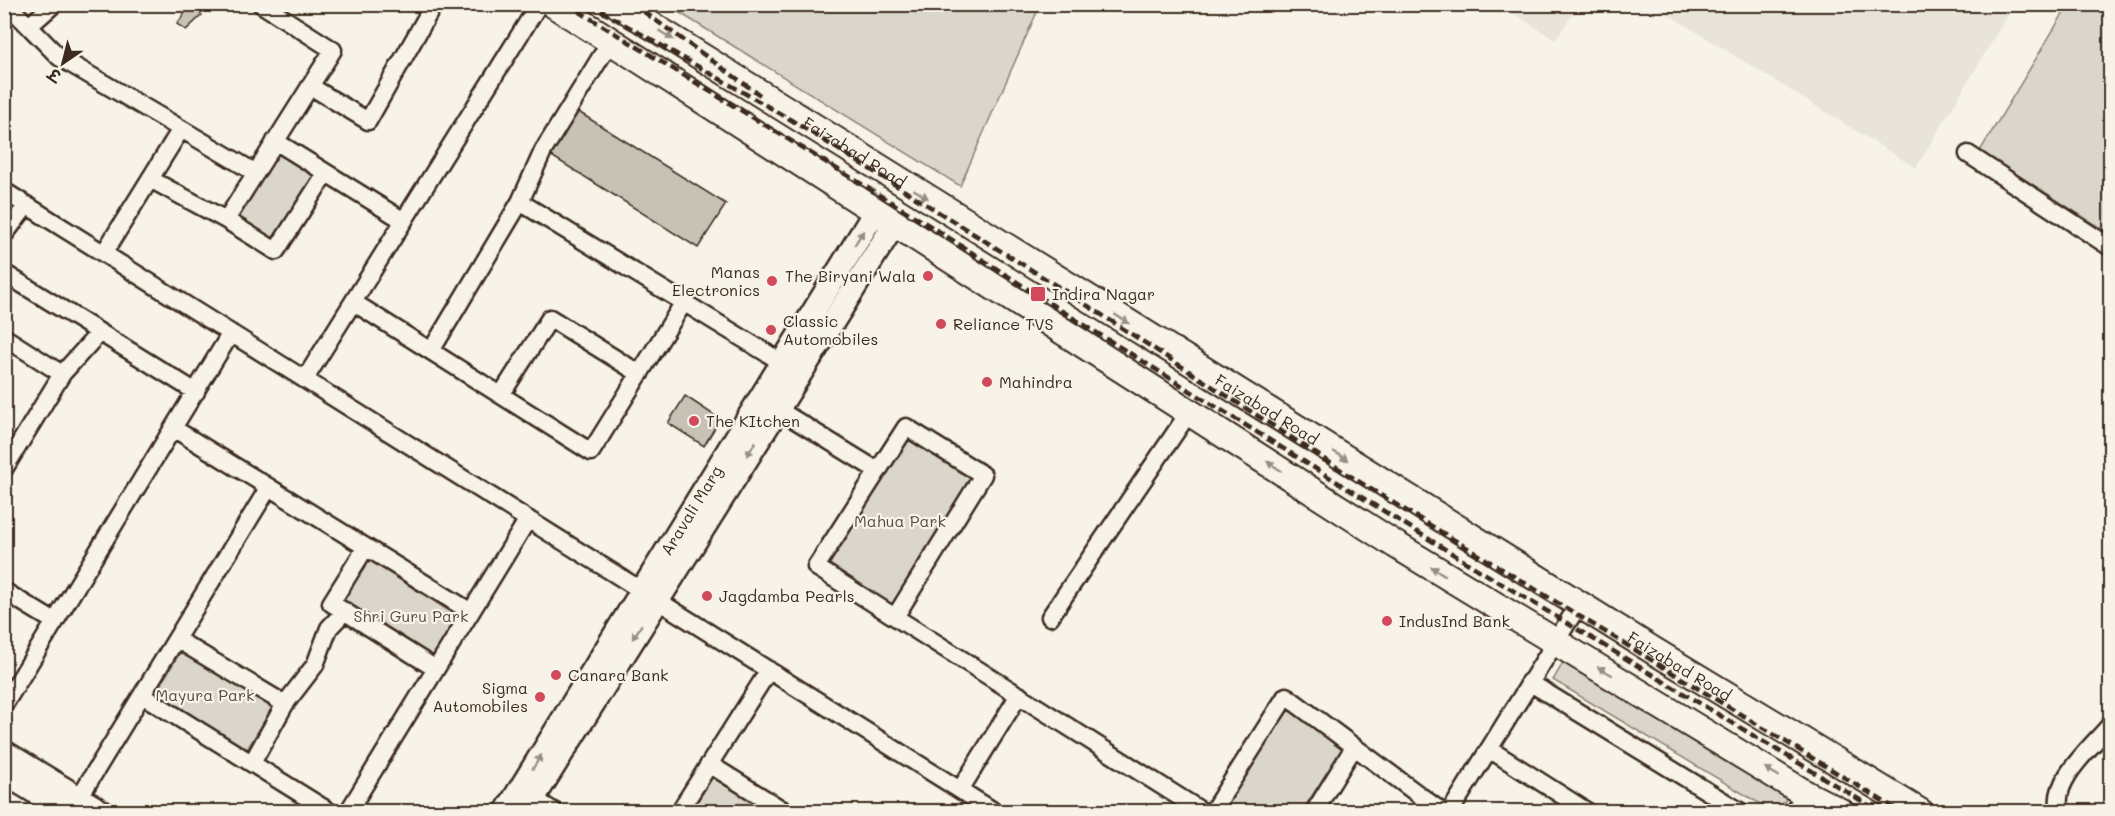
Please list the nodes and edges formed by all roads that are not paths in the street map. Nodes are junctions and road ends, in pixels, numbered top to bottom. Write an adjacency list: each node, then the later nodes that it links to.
1 (7, 4): 8 (street)
2 (54, 4): 8 (street)
3 (261, 4): 10 (street)
4 (434, 4): 10 (street)
5 (539, 4): 22 (street)
6 (553, 4): 9 (main road)
7 (617, 4): 49 (main road, Faizabad Road, one-way to 49)
8 (29, 26): 11 (street)
9 (610, 42): 18 (street); 20 (main road)
10 (310, 86): 12 (street)
11 (181, 129): 15 (street); 16 (street)
12 (275, 141): 14 (street); 15 (street)
13 (1968, 154): 24 (street)
14 (326, 172): 21 (street); 22 (street)
15 (256, 173): 21 (street)
16 (150, 179): 21 (street); 25 (street)
17 (4, 191): 19 (street)
18 (520, 202): 28 (street); 32 (street)
19 (27, 206): 23 (street); 25 (street)
20 (886, 216): 33 (street, Aravali Marg); 40 (main road)
21 (226, 220)
22 (404, 221): 27 (street)
23 (4, 234)
24 (2110, 247)
25 (104, 254): 30 (street)
26 (4, 273): 29 (street)
27 (353, 302): 32 (street); 36 (street)
28 (684, 302): 33 (street); 35 (street)
29 (99, 333): 34 (street); 37 (street)
30 (231, 333): 36 (street); 37 (street)
31 (4, 337): 34 (street)
32 (431, 351): 38 (street)
33 (791, 368): 39 (street, Aravali Marg)
34 (62, 374): 42 (street)
35 (640, 374): 38 (street); 38 (street)
36 (305, 379): 45 (street)
37 (196, 392): 41 (street)
38 (501, 395)
39 (768, 404): 43 (street); 48 (street, Aravali Marg)
40 (1190, 411): 53 (street); 56 (main road, one-way to 40)
41 (173, 428): 44 (street); 54 (street)
42 (4, 469)
43 (878, 471): 52 (street); 52 (street)
44 (269, 488): 46 (street); 55 (street)
45 (528, 519): 48 (street); 51 (street)
46 (366, 547): 50 (street); 51 (street)
47 (4, 591): 54 (street)
48 (650, 595): 58 (street); 73 (street, Aravali Marg)
49 (1579, 604): 56 (street); 92 (main road, Faizabad Road)
50 (345, 611): 57 (street); 62 (street)
51 (471, 612): 57 (street)
52 (895, 617): 61 (street)
53 (1050, 617)
54 (55, 622): 63 (street)
55 (176, 639): 60 (street); 62 (street)
56 (1556, 642): 59 (street); 74 (main road, one-way to 56)
57 (436, 669): 78 (street)
58 (769, 670): 69 (street); 71 (street)
59 (1529, 682): 66 (street); 90 (street)
60 (142, 694): 68 (street); 75 (street)
61 (1019, 695): 71 (street); 84 (street)
62 (285, 704): 68 (street)
63 (4, 705)
64 (2110, 725): 93 (street)
65 (1354, 747): 85 (street); 86 (street); 87 (street)
66 (1489, 749): 88 (street); 89 (street)
67 (4, 752): 72 (street)
68 (252, 763): 77 (street)
69 (709, 764): 81 (street); 82 (street)
70 (4, 773): 72 (street)
71 (960, 790): 83 (street)
72 (47, 798): 75 (street)
73 (526, 800): 79 (street, Aravali Marg); 80 (street)
74 (1799, 802): 91 (main road)
75 (72, 807): 76 (street)
76 (102, 812)
77 (330, 812)
78 (348, 812)
79 (506, 812)
80 (555, 812)
81 (679, 812)
82 (786, 812)
83 (995, 812)
84 (1203, 812)
85 (1212, 812)
86 (1314, 812)
87 (1442, 812)
88 (1450, 812)
89 (1588, 812)
90 (1741, 812)
91 (1841, 812)
92 (1920, 812)
93 (2061, 812)

